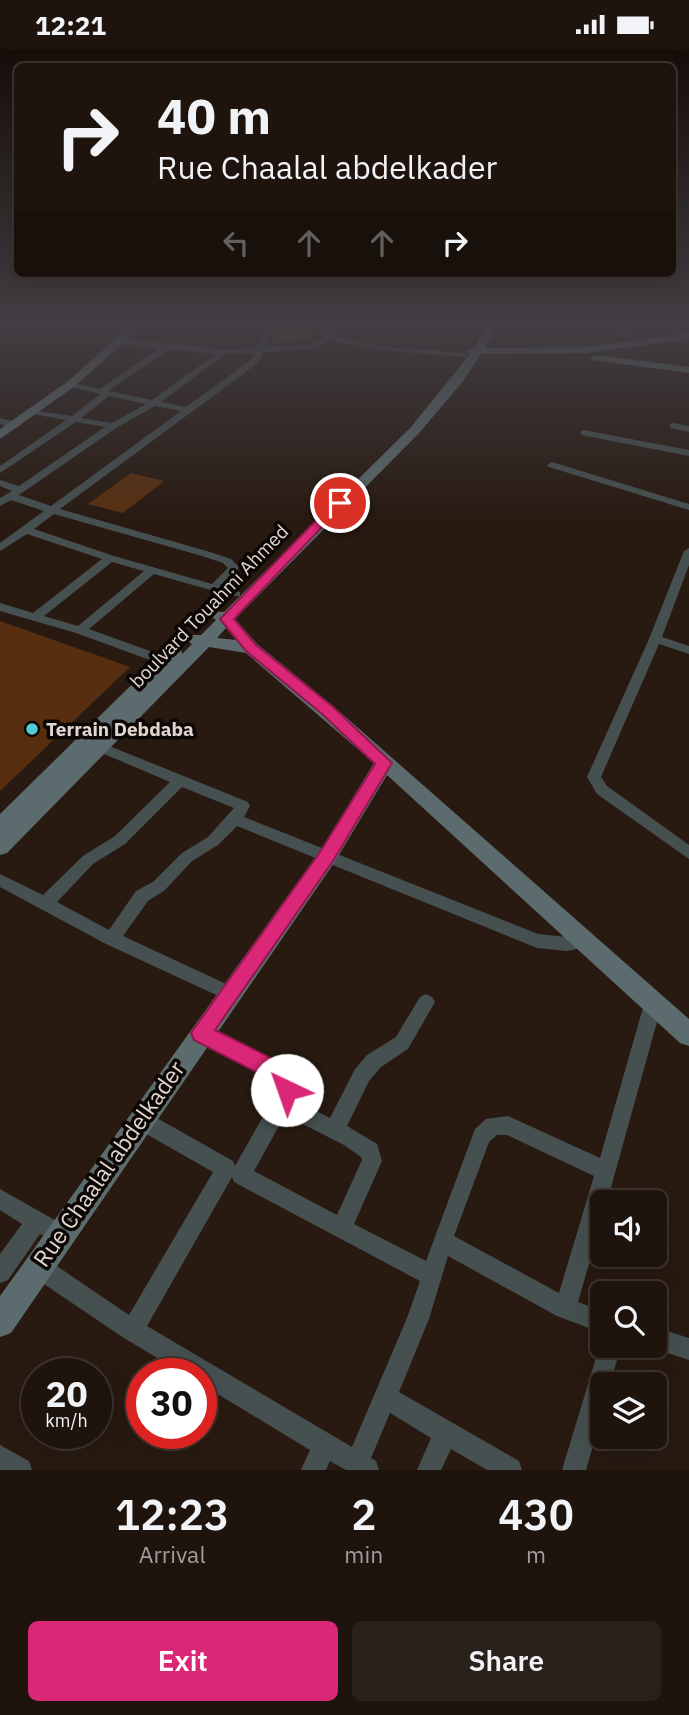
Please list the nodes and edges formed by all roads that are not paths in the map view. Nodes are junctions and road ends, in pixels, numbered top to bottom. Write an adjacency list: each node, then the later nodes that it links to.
1 (64, 389): 10 (main road)
2 (93, 389): 7 (street)
3 (108, 389): 7 (street)
4 (173, 389): 8 (street)
5 (217, 389): 9 (street)
6 (440, 389): 20 (main road, boulvard Touahmi Ahmed)
7 (104, 392): 8 (street); 11 (street)
8 (155, 403): 9 (street); 14 (street)
9 (186, 411): 28 (street)
10 (35, 412): 11 (street); 13 (main road)
11 (74, 419): 14 (street); 22 (street)
12 (0, 421): 13 (street)
13 (16, 425): 18 (main road)
14 (113, 426): 24 (street)
15 (673, 426): 16 (street)
16 (689, 429)
17 (584, 433): 19 (street)
18 (0, 435)
19 (689, 453)
20 (382, 454): 35 (main road, boulvard Touahmi Ahmed); 38 (main road, boulvard Touahmi Ahmed)
21 (552, 464): 27 (street)
22 (0, 470)
23 (0, 483): 24 (street)
24 (20, 490): 25 (street)
25 (10, 496): 26 (street); 28 (street)
26 (0, 503)
27 (689, 507)
28 (52, 510): 29 (street); 34 (street)
29 (26, 530): 30 (street); 32 (street)
30 (0, 548)
31 (688, 555): 40 (street)
32 (110, 558): 33 (street); 37 (street)
33 (153, 569): 34 (street); 39 (street)
34 (214, 588): 35 (street)
35 (236, 594): 38 (main road, boulvard Touahmi Ahmed)
36 (0, 607): 37 (street)
37 (36, 616): 39 (street)
38 (221, 617): 41 (main road, boulvard Touahmi Ahmed); 42 (main road)
39 (80, 630): 44 (street)
40 (655, 639): 43 (street); 51 (street)
41 (196, 640): 42 (main road); 44 (main road, boulvard Touahmi Ahmed); 45 (main road, boulvard Touahmi Ahmed)
42 (251, 648): 46 (main road)
43 (689, 650)
44 (165, 661): 49 (main road, boulvard Touahmi Ahmed)
45 (102, 748): 47 (street); 50 (main road, boulvard Touahmi Ahmed)
46 (384, 763): 52 (main road, Rue Chaalal abdelkader); 56 (main road)
47 (180, 780): 48 (street); 54 (street)
48 (235, 819): 52 (street); 55 (street)
49 (0, 827)
50 (0, 847)
51 (689, 852)
52 (327, 856): 56 (street); 57 (main road, Rue Chaalal abdelkader)
53 (0, 880): 54 (street)
54 (47, 902): 55 (street)
55 (112, 939): 57 (street)
56 (584, 941): 59 (main road)
57 (231, 994): 60 (main road, Rue Chaalal abdelkader)
58 (426, 1002): 64 (street)
59 (653, 1004): 61 (main road); 65 (street)
60 (201, 1033): 62 (street); 63 (main road, Rue Chaalal abdelkader)
61 (689, 1035)
62 (281, 1103): 64 (street); 66 (street)
63 (141, 1120): 66 (street); 70 (main road, Rue Chaalal abdelkader)
64 (335, 1129): 69 (street)
65 (606, 1171): 71 (street); 75 (street)
66 (234, 1172): 69 (street); 78 (street)
67 (0, 1199): 68 (street)
68 (37, 1221): 70 (street); 73 (street)
69 (342, 1227): 74 (street)
70 (60, 1234): 72 (main road, Rue Chaalal abdelkader)
71 (443, 1241): 74 (street); 75 (street)
72 (37, 1266): 77 (main road, Rue Chaalal abdelkader); 78 (street)
73 (0, 1272)
74 (432, 1276): 82 (street)
75 (565, 1308): 76 (street)
76 (590, 1317)
77 (0, 1322)
78 (132, 1330): 84 (street)
79 (667, 1342): 80 (street)
80 (689, 1349)
81 (607, 1358): 91 (street)
82 (386, 1398): 83 (street); 86 (street)
83 (445, 1435): 89 (street); 90 (street)
84 (325, 1445): 86 (street); 88 (street)
85 (0, 1457): 87 (street)
86 (362, 1467)
87 (20, 1470)
88 (313, 1470)
89 (429, 1470)
90 (510, 1470)
91 (574, 1470)

